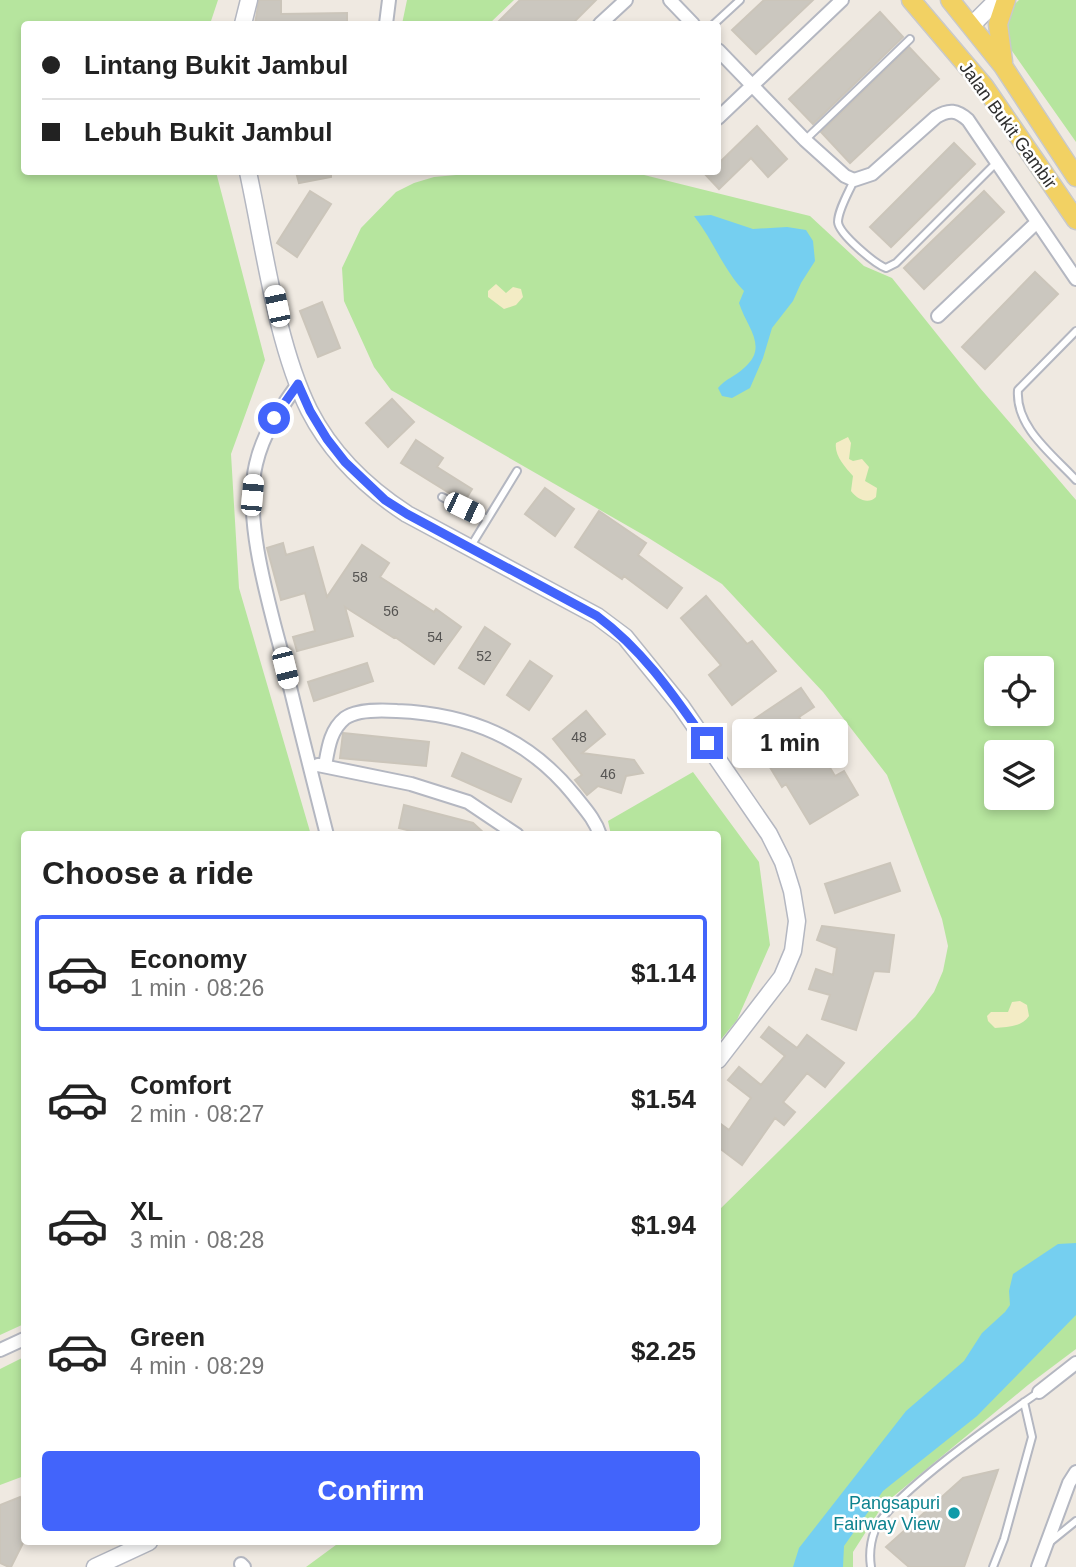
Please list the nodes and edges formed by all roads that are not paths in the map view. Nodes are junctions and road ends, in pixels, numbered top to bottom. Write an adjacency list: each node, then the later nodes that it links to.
1 (249, 0): 11 (main road)
2 (389, 0): 12 (street)
3 (626, 0): 13 (street)
4 (670, 0): 14 (street)
5 (740, 0): 15 (lane)
6 (842, 0): 20 (street)
7 (950, 0): 16 (main road, Jalan Bukit Gambir)
8 (997, 0): 16 (main road)
9 (1006, 0): 19 (main road)
10 (913, 2): 16 (main road); 21 (main road, Jalan Bukit Gambir)
11 (244, 21)
12 (386, 21)
13 (603, 21)
14 (690, 21)
15 (717, 21)
16 (972, 25): 19 (main road, Jalan Bukit Gambir); 21 (main road)
17 (910, 39): 23 (lane)
18 (721, 53): 20 (street)
19 (1003, 66): 26 (main road, Jalan Bukit Gambir)
20 (752, 86): 22 (street); 23 (street)
21 (984, 86): 28 (main road, Jalan Bukit Gambir)
22 (721, 115)
23 (805, 140): 27 (street)
24 (997, 162): 27 (street); 27 (lane); 29 (street)
25 (249, 175): 33 (main road)
26 (1076, 177)
27 (854, 180)
28 (1076, 220)
29 (1037, 222): 30 (street); 31 (street)
30 (1076, 279)
31 (938, 316)
32 (1076, 331): 35 (lane)
33 (298, 384): 38 (main road); 39 (street)
34 (517, 471): 37 (lane)
35 (1076, 481)
36 (442, 497): 37 (lane)
37 (487, 519): 38 (lane)
38 (470, 548): 44 (main road)
39 (309, 764): 40 (street); 41 (street)
40 (325, 766): 42 (street); 43 (street)
41 (326, 831)
42 (511, 831)
43 (599, 831)
44 (721, 1056)
45 (21, 1340): 46 (street)
46 (0, 1350)
47 (1076, 1363): 48 (street)
48 (1040, 1392): 49 (lane)
49 (1024, 1402): 56 (lane); 57 (lane)
50 (1076, 1472): 53 (street)
51 (1076, 1521): 53 (lane)
52 (143, 1545): 55 (main road)
53 (1046, 1546): 54 (street)
54 (1040, 1565)
55 (95, 1567)
56 (871, 1567)
57 (993, 1567)

